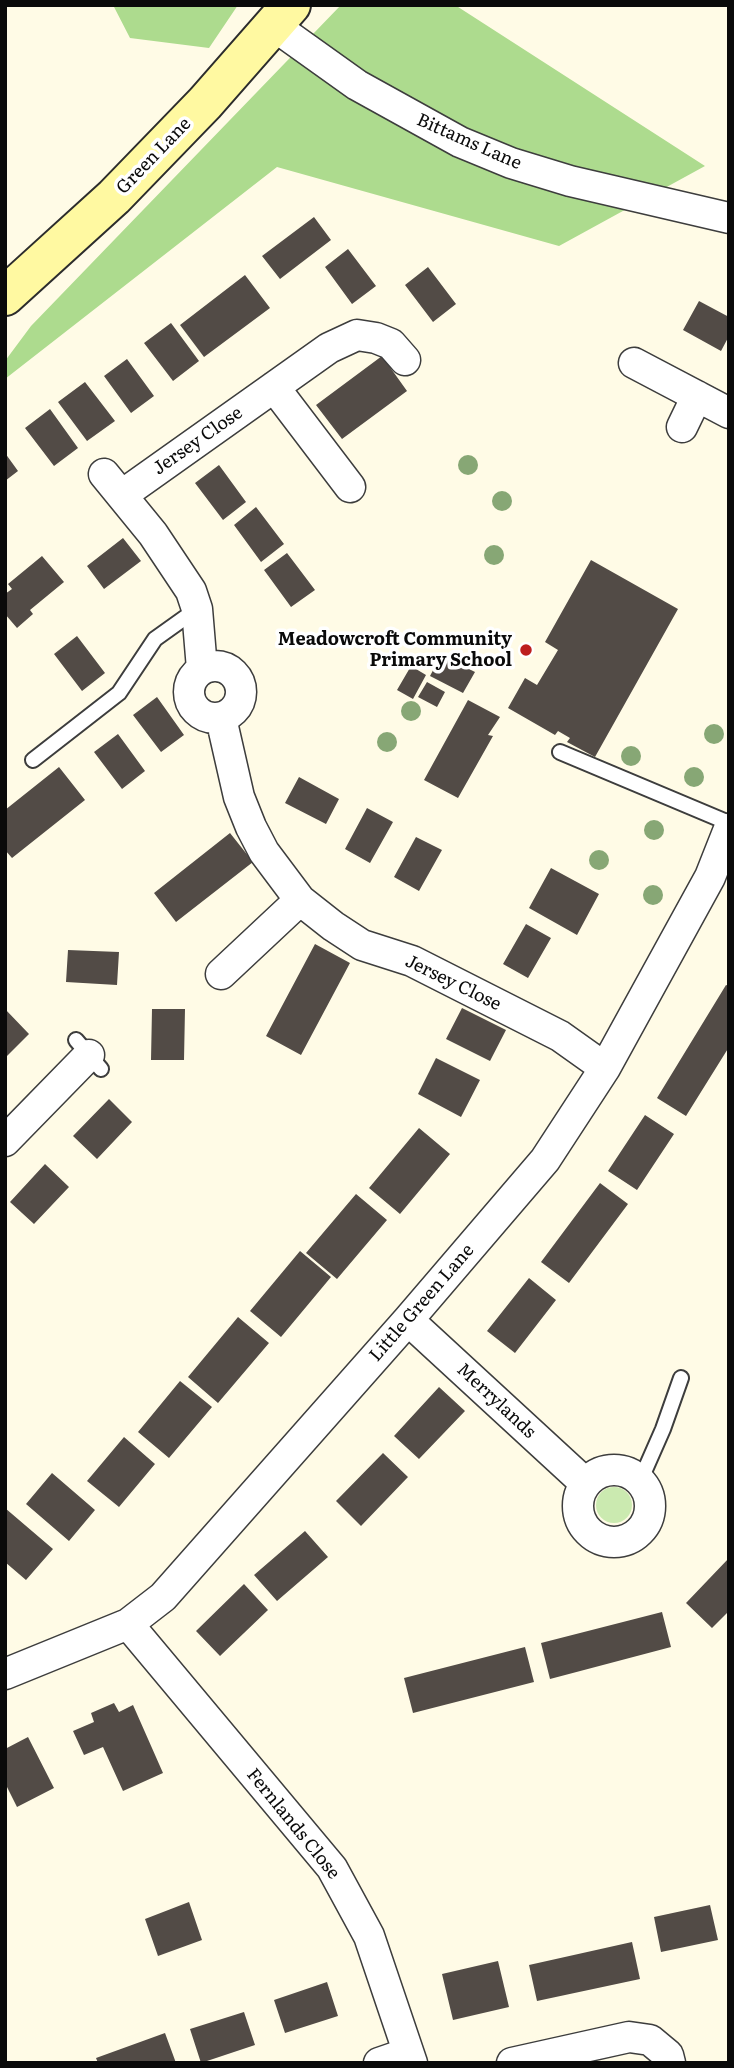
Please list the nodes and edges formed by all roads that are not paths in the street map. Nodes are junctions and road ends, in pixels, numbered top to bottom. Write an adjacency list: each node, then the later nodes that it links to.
1 (282, 15): 2 (street, Bittams Lane); 3 (street, Green Lane)
2 (729, 218)
3 (5, 296)
4 (405, 360): 6 (street, Jersey Close)
5 (634, 363): 7 (street)
6 (274, 387): 10 (street); 11 (street, Jersey Close)
7 (697, 396): 8 (street); 9 (street)
8 (729, 413)
9 (682, 427)
10 (350, 487)
11 (198, 608): 13 (lane); 16 (street, Jersey Close)
12 (560, 752): 14 (lane)
13 (33, 760)
14 (729, 823)
15 (729, 829): 19 (street, Little Green Lane)
16 (300, 900): 17 (street); 19 (street, Jersey Close)
17 (221, 974)
18 (89, 1055): 20 (street)
19 (605, 1068): 21 (street, Little Green Lane)
20 (5, 1141)
21 (408, 1320): 24 (street, Merrylands); 25 (street, Little Green Lane)
22 (681, 1378): 23 (lane)
23 (641, 1479): 24 (street); 24 (street)
24 (585, 1483)
25 (128, 1623): 26 (street, Little Green Lane); 27 (street, Fernlands Close)
26 (5, 1674)
27 (410, 2058): 28 (street, Fernlands Close)
28 (379, 2063)
29 (512, 2063): 30 (street)
30 (670, 2063)

